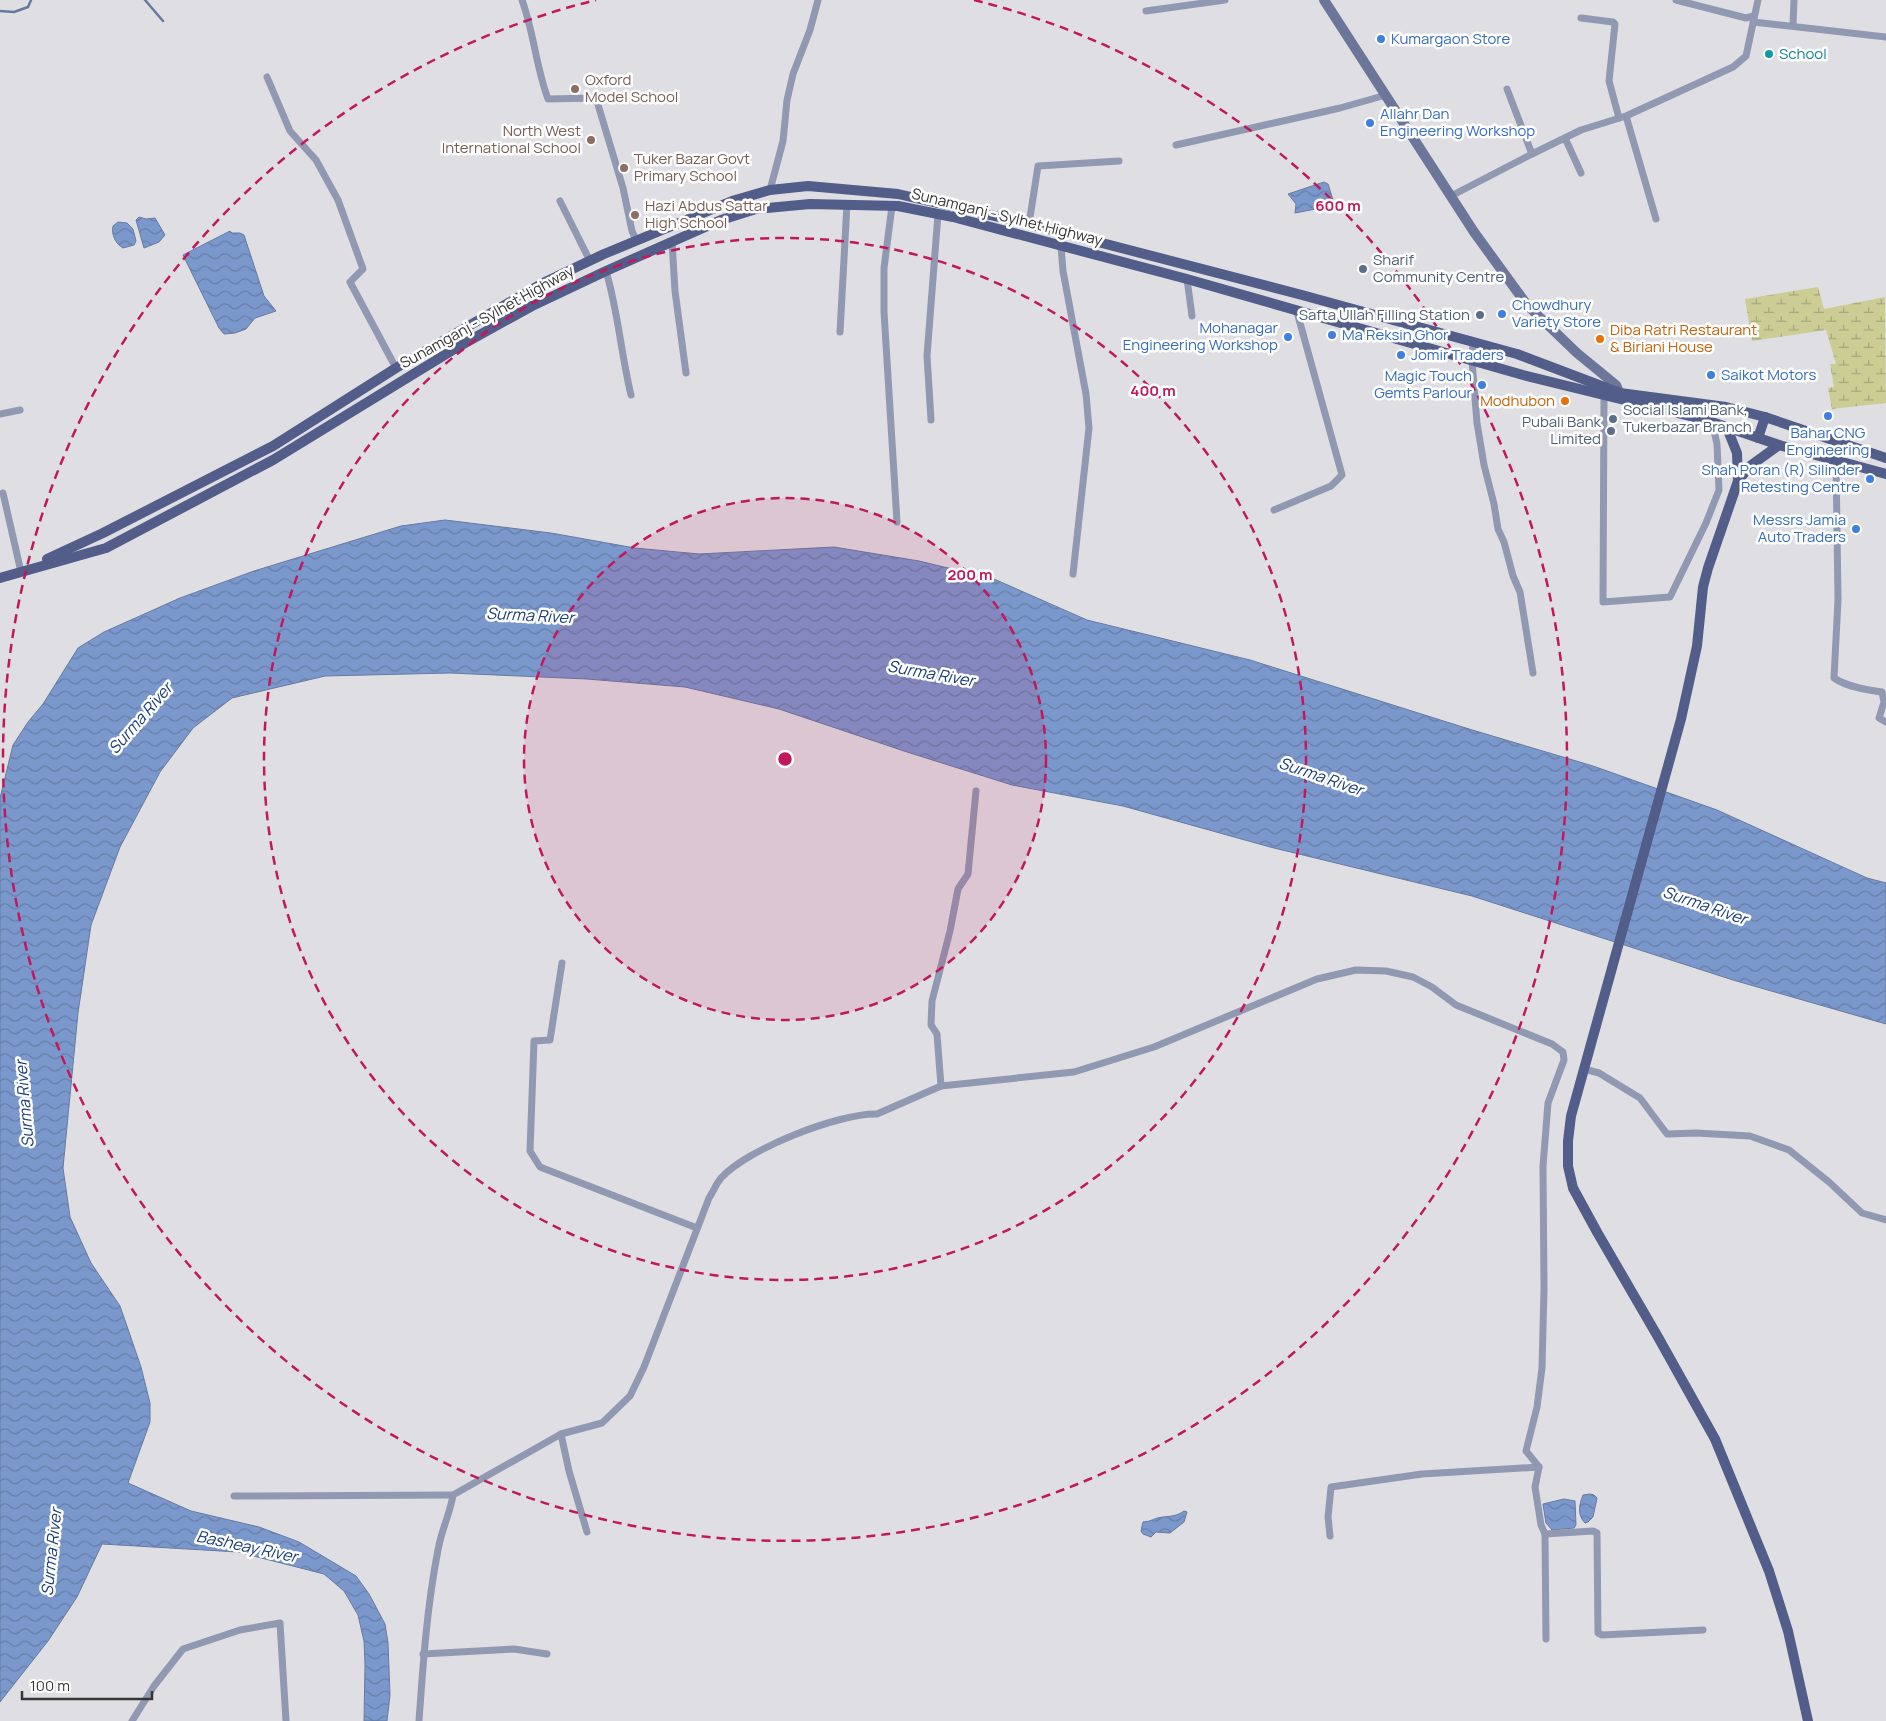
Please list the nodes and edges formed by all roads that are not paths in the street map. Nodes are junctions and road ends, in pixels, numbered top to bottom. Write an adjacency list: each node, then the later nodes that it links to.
1 (522, 0): 30 (street)
2 (818, 0): 22 (street)
3 (1225, 0): 8 (street)
4 (1324, 0): 15 (main road)
5 (1676, 0): 10 (street)
6 (1758, 0): 10 (street)
7 (1794, 0): 11 (street)
8 (1146, 11)
9 (1581, 18): 16 (street)
10 (1754, 19): 11 (street); 16 (street)
11 (1793, 26): 12 (street)
12 (1886, 37)
13 (267, 77): 44 (street)
14 (1507, 89): 19 (street)
15 (1386, 94): 18 (street); 23 (main road)
16 (1622, 117): 17 (street); 28 (street)
17 (1565, 138): 19 (street); 21 (street)
18 (1176, 145)
19 (1532, 154): 23 (street)
20 (1119, 161): 29 (street)
21 (1582, 173)
22 (770, 190): 29 (main road, Sunamganj - Sylhet Highway); 30 (main road, Sunamganj - Sylhet Highway)
23 (1451, 196): 49 (main road)
24 (560, 201): 33 (street)
25 (847, 204): 26 (main road, Sunamganj - Sylhet Highway); 31 (main road, Sunamganj - Sylhet Highway); 40 (street)
26 (892, 206): 27 (main road, Sunamganj - Sylhet Highway); 64 (street)
27 (938, 214): 32 (main road, Sunamganj - Sylhet Highway); 53 (street)
28 (1656, 219)
29 (1029, 224): 37 (main road, Sunamganj - Sylhet Highway)
30 (636, 240): 33 (main road, Sunamganj - Sylhet Highway)
31 (672, 241): 34 (main road, Sunamganj - Sylhet Highway); 46 (street)
32 (1061, 246): 35 (main road, Sunamganj - Sylhet Highway); 66 (street)
33 (590, 260): 44 (main road, Sunamganj - Sylhet Highway)
34 (606, 271): 47 (street); 65 (main road, Sunamganj - Sylhet Highway)
35 (1187, 279): 36 (main road, Sunamganj - Sylhet Highway); 38 (street)
36 (1297, 312): 39 (main road, Sunamganj - Sylhet Highway); 63 (street)
37 (1371, 314): 39 (main road); 41 (main road, Sunamganj - Sylhet Highway)
38 (1192, 316)
39 (1367, 330): 43 (main road, Sunamganj - Sylhet Highway)
40 (840, 332)
41 (1473, 342): 42 (main road, Sunamganj - Sylhet Highway); 43 (street)
42 (1517, 354): 45 (main road); 49 (main road, Sunamganj - Sylhet Highway)
43 (1472, 361): 45 (main road, Sunamganj - Sylhet Highway); 68 (street)
44 (396, 368): 65 (main road, Sunamganj - Sylhet Highway)
45 (1512, 372): 48 (main road, Sunamganj - Sylhet Highway)
46 (686, 373)
47 (631, 395)
48 (1604, 396): 49 (main road, Sunamganj - Sylhet Highway); 54 (street)
49 (1621, 396): 52 (main road, Sunamganj - Sylhet Highway); 54 (main road, Sunamganj - Sylhet Highway)
50 (20, 410): 51 (street)
51 (0, 414)
52 (1765, 417): 56 (main road); 58 (main road, Sunamganj - Sylhet Highway)
53 (931, 420)
54 (1712, 422): 55 (main road, Sunamganj - Sylhet Highway)
55 (1728, 428): 56 (main road, Sunamganj - Sylhet Highway); 61 (main road)
56 (1758, 438): 57 (main road, Sunamganj - Sylhet Highway)
57 (1780, 445): 59 (main road, Sunamganj - Sylhet Highway); 61 (main road)
58 (1886, 458)
59 (1836, 460): 60 (main road, Sunamganj - Sylhet Highway); 69 (street)
60 (1886, 474)
61 (1738, 481): 72 (main road)
62 (3, 493): 65 (street)
63 (1274, 510)
64 (897, 522)
65 (21, 572): 67 (main road, Sunamganj - Sylhet Highway)
66 (1073, 574)
67 (0, 578)
68 (1533, 673)
69 (1886, 722)
70 (976, 792): 73 (street)
71 (562, 963): 75 (street)
72 (1584, 1069): 74 (street); 90 (main road)
73 (941, 1086): 75 (street); 77 (street)
74 (1886, 1220)
75 (697, 1228): 76 (street)
76 (561, 1434): 78 (street); 80 (street)
77 (1539, 1467): 81 (street); 82 (street)
78 (453, 1494): 79 (street); 85 (street)
79 (234, 1496)
80 (587, 1532)
81 (1546, 1534): 83 (street); 84 (street)
82 (1330, 1536)
83 (1703, 1630)
84 (1546, 1639)
85 (424, 1654): 86 (street); 89 (street)
86 (547, 1654)
87 (132, 1721): 88 (street)
88 (286, 1721)
89 (419, 1721)
90 (1808, 1721)

